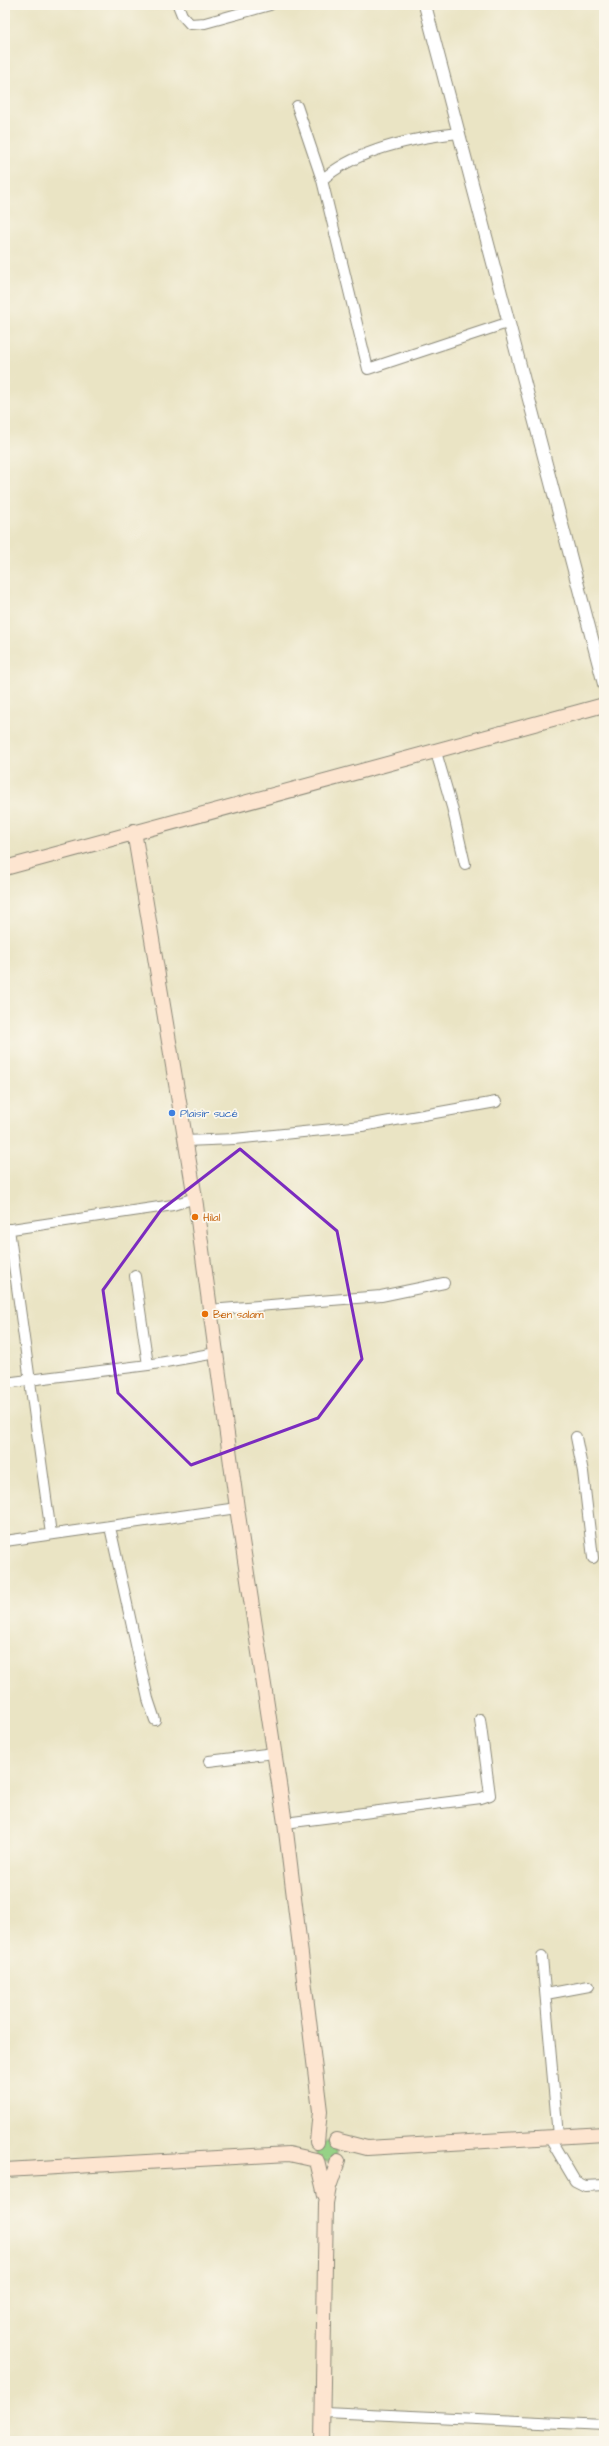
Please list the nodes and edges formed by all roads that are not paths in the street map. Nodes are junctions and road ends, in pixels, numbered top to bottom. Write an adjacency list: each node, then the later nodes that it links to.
1 (178, 5): 2 (street)
2 (270, 5)
3 (425, 5): 5 (street)
4 (297, 106): 6 (street)
5 (458, 133): 6 (street); 7 (street)
6 (322, 180): 7 (street)
7 (508, 323): 8 (street)
8 (604, 684)
9 (604, 705): 10 (main road)
10 (436, 752): 11 (main road); 12 (street)
11 (134, 832): 13 (main road); 15 (main road)
12 (465, 864)
13 (5, 868)
14 (496, 1102): 15 (street)
15 (185, 1141): 16 (main road)
16 (195, 1198): 17 (street); 20 (main road)
17 (7, 1230): 23 (street)
18 (135, 1276): 22 (street)
19 (444, 1283): 20 (street)
20 (210, 1310): 21 (main road)
21 (216, 1353): 22 (street); 26 (main road)
22 (148, 1365): 23 (street)
23 (30, 1380): 24 (street); 28 (street)
24 (5, 1383)
25 (576, 1437): 30 (street)
26 (237, 1508): 27 (street); 33 (main road)
27 (110, 1527): 28 (street); 32 (street)
28 (51, 1534): 29 (street)
29 (5, 1541)
30 (593, 1558)
31 (480, 1719): 35 (street)
32 (156, 1720)
33 (274, 1753): 34 (street); 35 (main road)
34 (209, 1761)
35 (285, 1823): 39 (main road)
36 (542, 1957): 38 (street)
37 (588, 1986): 38 (street)
38 (546, 1994): 41 (street)
39 (320, 2111): 42 (main road); 43 (main road)
40 (604, 2134): 41 (main road)
41 (554, 2137): 44 (main road); 49 (street)
42 (335, 2140): 43 (main road); 44 (main road); 47 (main road)
43 (317, 2142): 45 (main road); 46 (main road)
44 (367, 2148): 47 (main road)
45 (289, 2154): 46 (main road); 48 (main road)
46 (317, 2160): 47 (main road); 50 (main road)
47 (338, 2160): 50 (main road)
48 (5, 2170)
49 (604, 2186)
50 (326, 2203): 51 (main road)
51 (324, 2412): 52 (street); 53 (main road)
52 (604, 2425)
53 (322, 2441)

